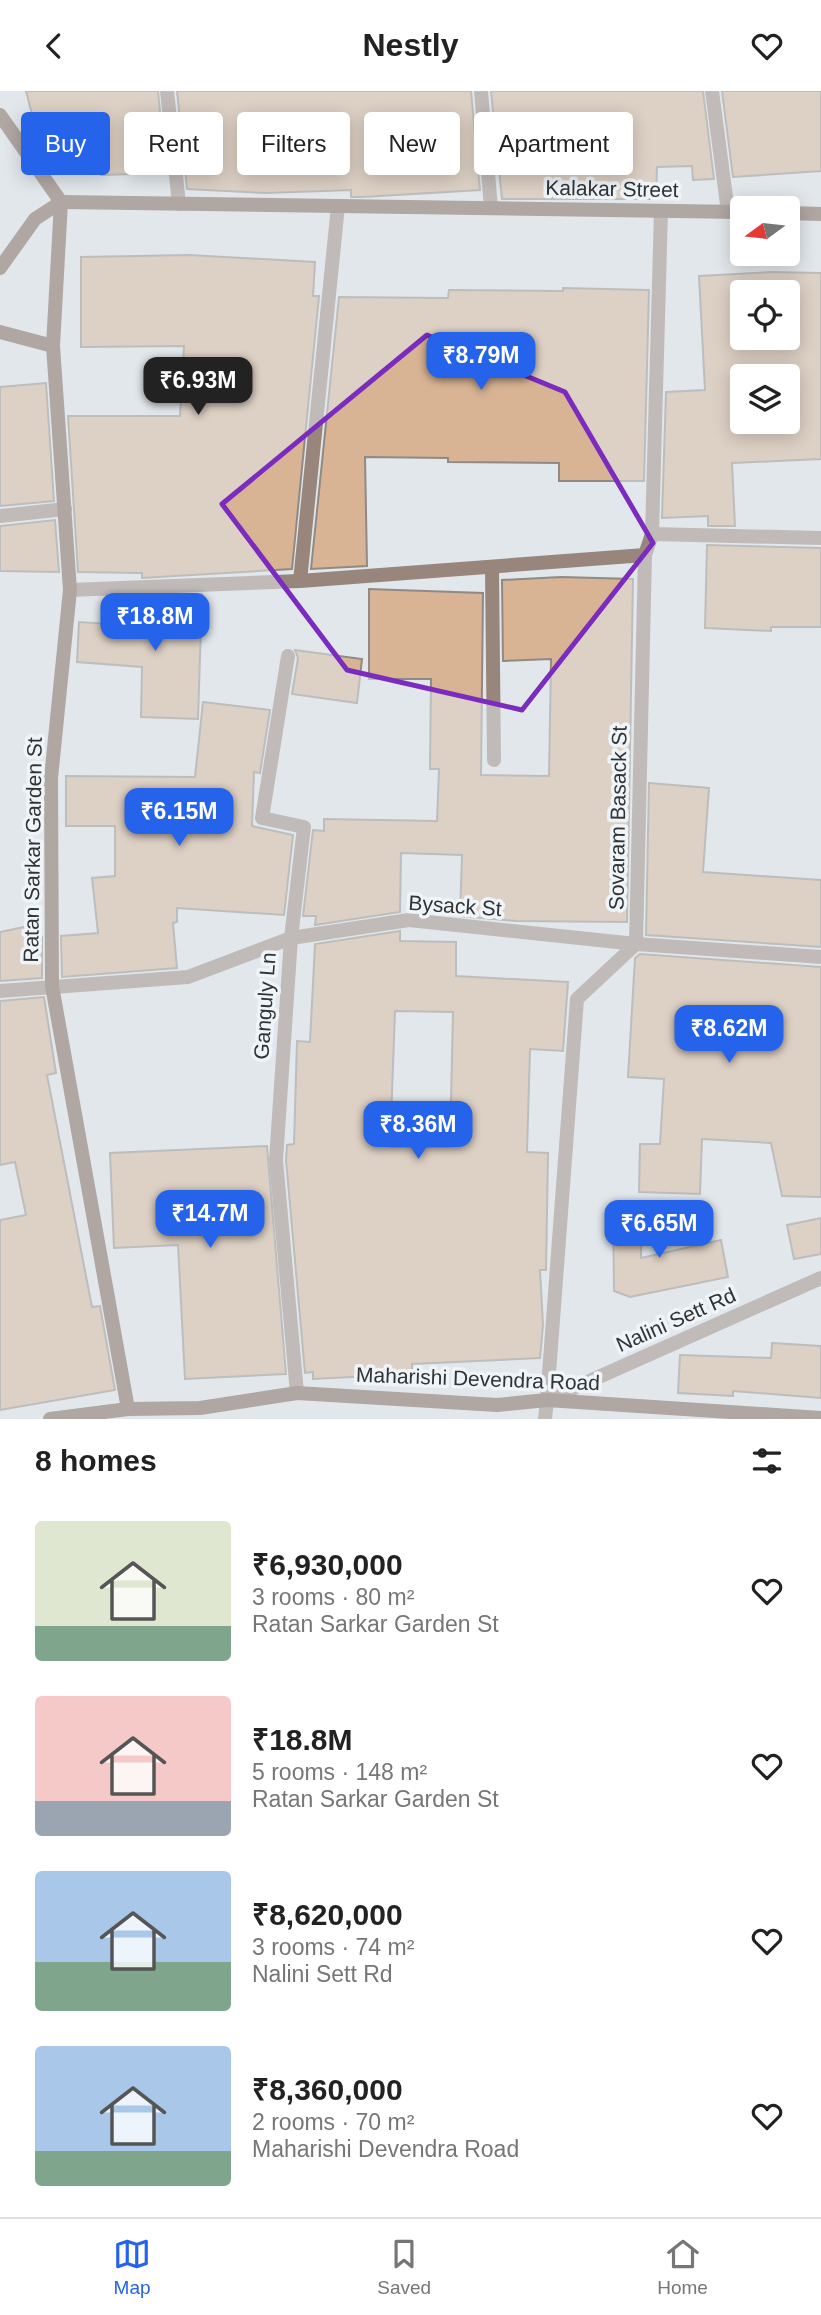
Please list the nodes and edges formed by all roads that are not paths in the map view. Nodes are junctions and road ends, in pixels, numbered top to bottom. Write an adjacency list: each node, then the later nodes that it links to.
1 (167, 91): 7 (street)
2 (481, 91): 9 (street)
3 (712, 91): 5 (street)
4 (0, 115): 6 (street)
5 (732, 196)
6 (61, 202): 7 (street, Kalakar Street); 14 (street); 16 (street, Ratan Sarkar Garden St)
7 (179, 204): 8 (street, Kalakar Street)
8 (338, 206): 9 (street, Kalakar Street); 23 (street)
9 (491, 208): 10 (street, Kalakar Street)
10 (661, 211): 11 (street, Kalakar Street); 19 (street, Sovaram Basack St)
11 (730, 212)
12 (800, 213): 13 (street)
13 (821, 214)
14 (0, 268)
15 (0, 332): 16 (street)
16 (53, 347): 17 (street, Ratan Sarkar Garden St)
17 (65, 509): 18 (street); 24 (street, Ratan Sarkar Garden St)
18 (0, 516)
19 (652, 534): 20 (street); 21 (street, Sovaram Basack St)
20 (821, 538)
21 (645, 555): 22 (street); 28 (street, Sovaram Basack St)
22 (492, 569): 23 (street); 26 (street)
23 (300, 581): 24 (street)
24 (70, 590): 30 (street, Ratan Sarkar Garden St)
25 (288, 656): 27 (street, Ganguly Ln)
26 (494, 760)
27 (291, 939): 28 (street, Bysack St); 30 (street, Bysack St); 33 (street, Ganguly Ln)
28 (636, 944): 29 (street, Bysack St); 34 (street)
29 (821, 957)
30 (52, 986): 31 (street, Bysack St); 35 (street, Ratan Sarkar Garden St)
31 (0, 991)
32 (821, 1279): 34 (street, Nalini Sett Rd)
33 (298, 1394): 34 (street, Maharishi Devendra Road); 35 (street, Maharishi Devendra Road)
34 (547, 1400): 36 (street, Maharishi Devendra Road); 38 (street)
35 (128, 1409): 37 (street, Maharishi Devendra Road)
36 (821, 1418)
37 (50, 1419)
38 (545, 1419)

